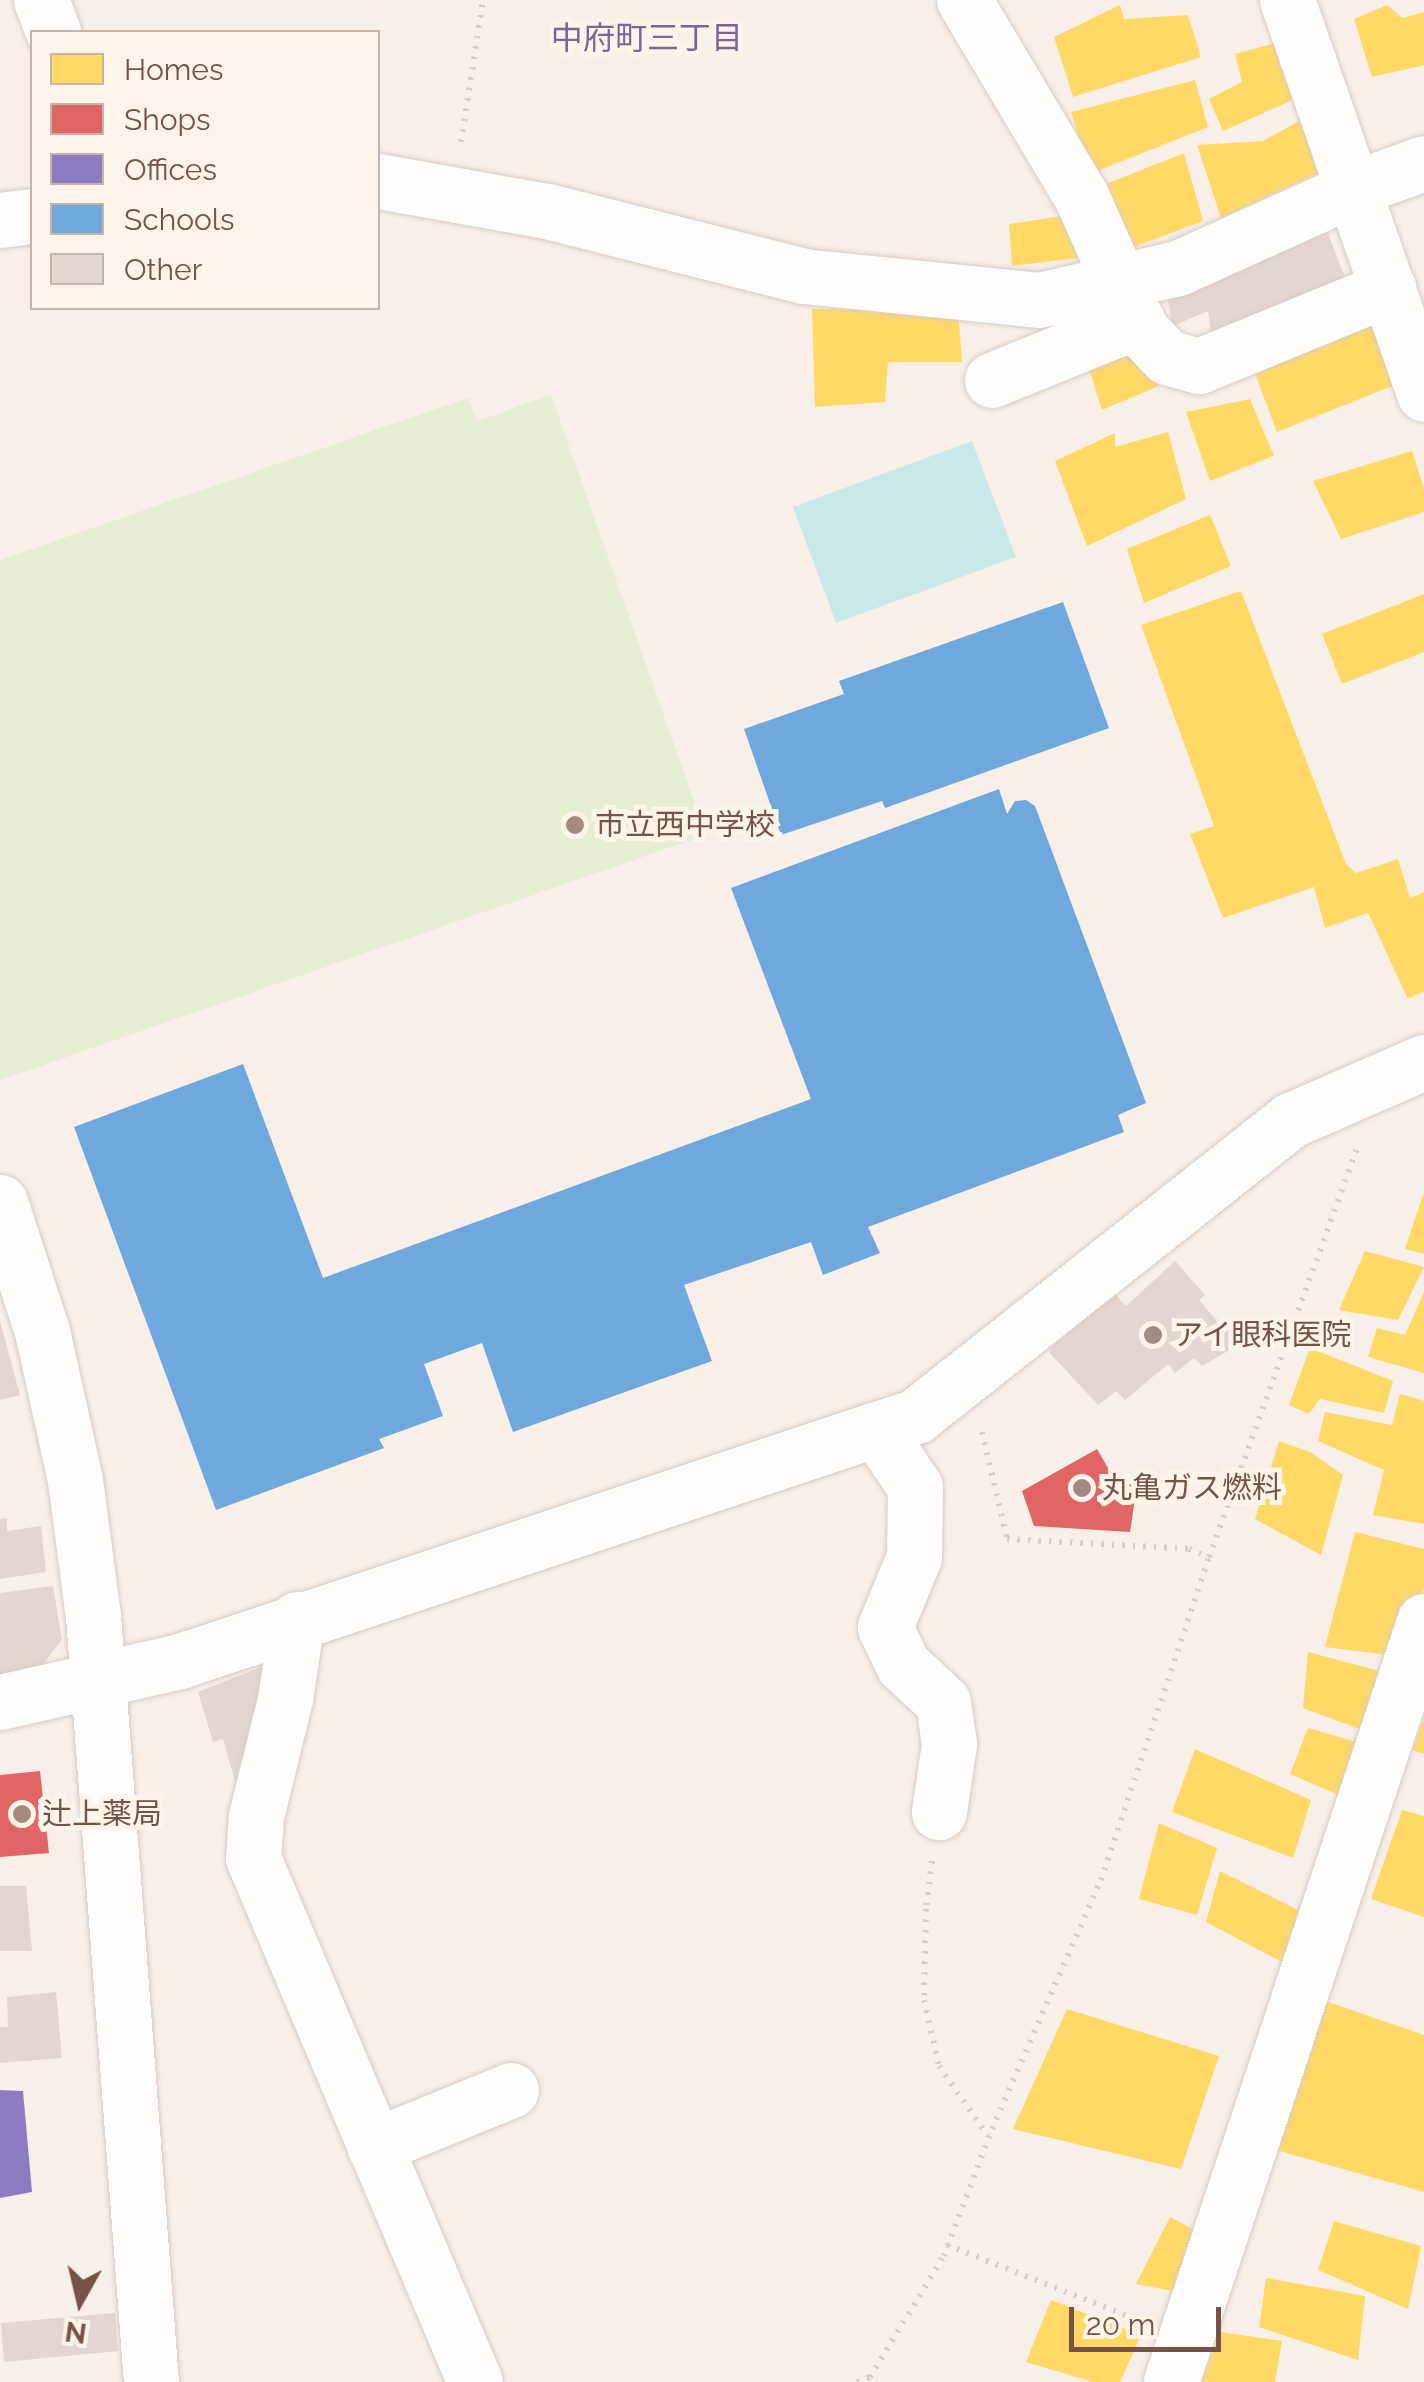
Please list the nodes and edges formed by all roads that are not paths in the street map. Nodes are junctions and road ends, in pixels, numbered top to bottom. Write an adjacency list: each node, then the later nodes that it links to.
1 (42, 0): 4 (street)
2 (964, 0): 11 (street)
3 (1287, 0): 7 (street)
4 (52, 30)
5 (1424, 163): 7 (street)
6 (380, 181): 11 (street)
7 (1355, 188): 10 (street); 11 (street)
8 (30, 216): 9 (street)
9 (0, 220)
10 (1388, 288): 11 (street); 13 (street)
11 (1129, 301): 12 (street)
12 (992, 380)
13 (1424, 394)
14 (1424, 1062): 16 (street)
15 (0, 1202): 19 (street)
16 (876, 1429): 17 (street); 21 (street)
17 (297, 1619): 19 (street); 23 (street)
18 (1424, 1620): 24 (street)
19 (95, 1678): 20 (street); 25 (street)
20 (0, 1702)
21 (939, 1812)
22 (511, 2090): 23 (street)
23 (374, 2146): 26 (street)
24 (1178, 2361)
25 (151, 2382)
26 (474, 2382)

